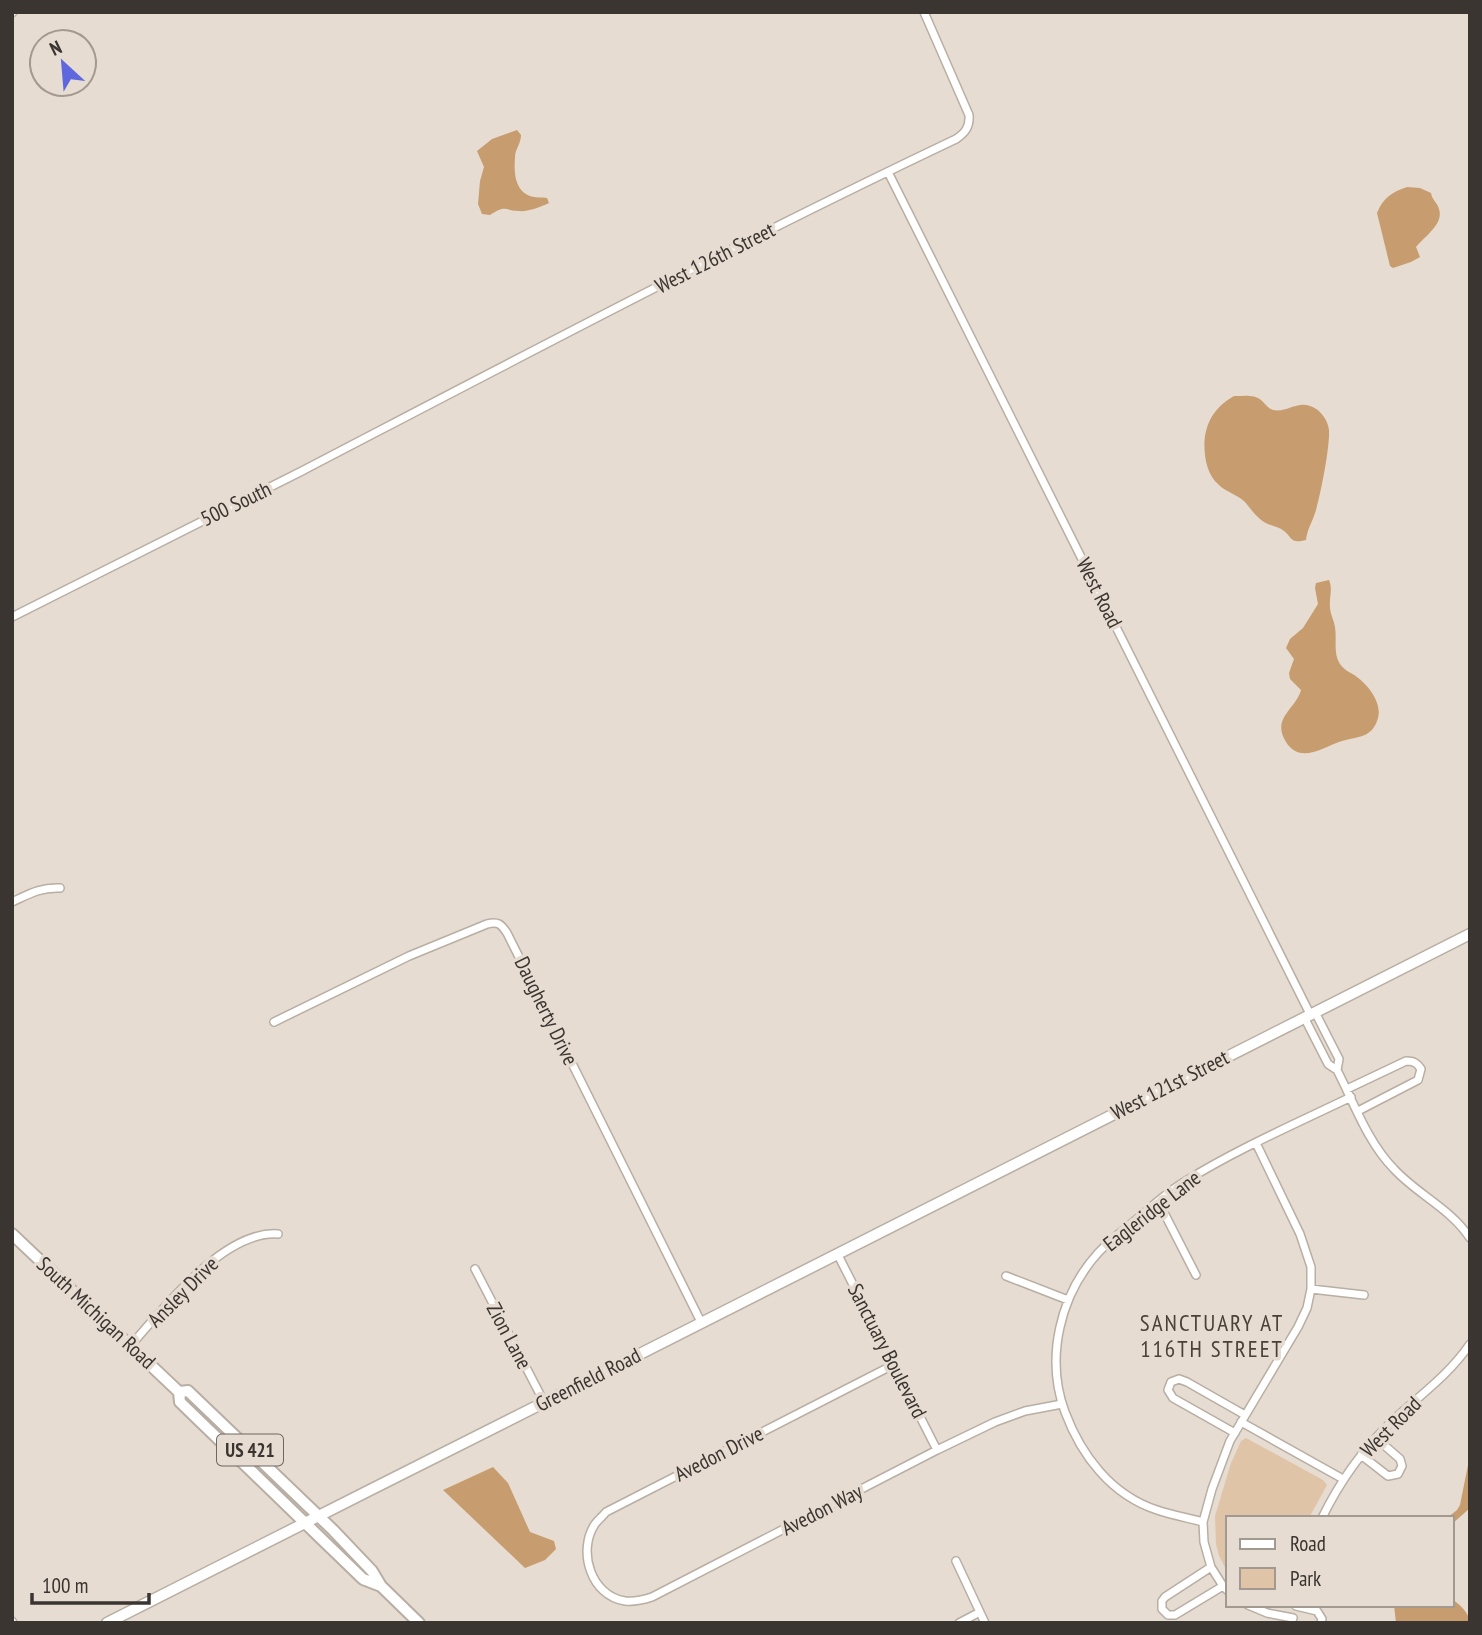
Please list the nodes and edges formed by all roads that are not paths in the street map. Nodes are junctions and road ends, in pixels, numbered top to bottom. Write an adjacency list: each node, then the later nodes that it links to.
1 (924, 12): 2 (street, West 126th Street)
2 (888, 172): 3 (street, West 126th Street); 8 (street, West Road)
3 (459, 389): 4 (street, 500 South)
4 (12, 617)
5 (60, 888): 6 (street)
6 (12, 902)
7 (1470, 934): 8 (street, West 121st Street)
8 (1310, 1014): 10 (street, West Road); 10 (street, West Road); 17 (street, West 121st Street)
9 (274, 1022): 26 (street, Daugherty Drive)
10 (1338, 1070): 11 (street, West Road)
11 (1349, 1093): 12 (street, West Road); 12 (street, Eagleridge Lane); 13 (street, Eagleridge Lane)
12 (1358, 1111): 18 (street, West Road)
13 (1256, 1143): 14 (street, Eagleridge Lane); 23 (street)
14 (1158, 1201): 21 (street); 25 (street, Eagleridge Lane)
15 (12, 1234): 27 (main road, South Michigan Road / US 421)
16 (278, 1234): 27 (street, Ansley Drive)
17 (870, 1235): 19 (street, Greenfield Road)
18 (1470, 1238)
19 (836, 1252): 26 (street, Greenfield Road); 29 (street, Sanctuary Boulevard)
20 (475, 1269): 31 (street, Zion Lane)
21 (1196, 1275)
22 (1006, 1276): 25 (street)
23 (1311, 1289): 24 (street); 33 (street)
24 (1364, 1295)
25 (1069, 1300): 32 (street, Eagleridge Lane)
26 (701, 1322): 31 (street, Greenfield Road)
27 (131, 1345): 30 (main road, South Michigan Road / US 421)
28 (1470, 1345): 35 (street, West Road)
29 (893, 1365): 36 (street, Sanctuary Boulevard); 45 (street, Avedon Drive)
30 (179, 1392): 39 (main road, South Michigan Road / US 421); 41 (main road, South Michigan Road / US 421)
31 (544, 1402): 39 (street, Greenfield Road)
32 (1062, 1404): 36 (street, Avedon Way); 42 (street, Eagleridge Lane)
33 (1243, 1419): 34 (street); 34 (street); 38 (street)
34 (1235, 1433): 42 (street)
35 (1376, 1438): 37 (street, West Road); 37 (street)
36 (937, 1450): 45 (street, Avedon Way)
37 (1361, 1455): 38 (street, West Road)
38 (1343, 1479): 40 (street, West Road)
39 (318, 1515): 41 (street, Greenfield Road); 46 (main road, South Michigan Road / US 421)
40 (1323, 1516)
41 (304, 1522): 46 (main road, South Michigan Road / US 421); 52 (street, Greenfield Road)
42 (1203, 1522): 44 (street)
43 (956, 1561): 50 (street)
44 (1211, 1567): 47 (street); 47 (street)
45 (590, 1574)
46 (380, 1586): 53 (main road, South Michigan Road / US 421)
47 (1226, 1588)
48 (1253, 1607): 51 (street)
49 (1300, 1607): 56 (street)
50 (980, 1612): 54 (street); 55 (street)
51 (1293, 1620)
52 (107, 1623)
53 (419, 1623)
54 (959, 1623)
55 (985, 1623)
56 (1321, 1623)

